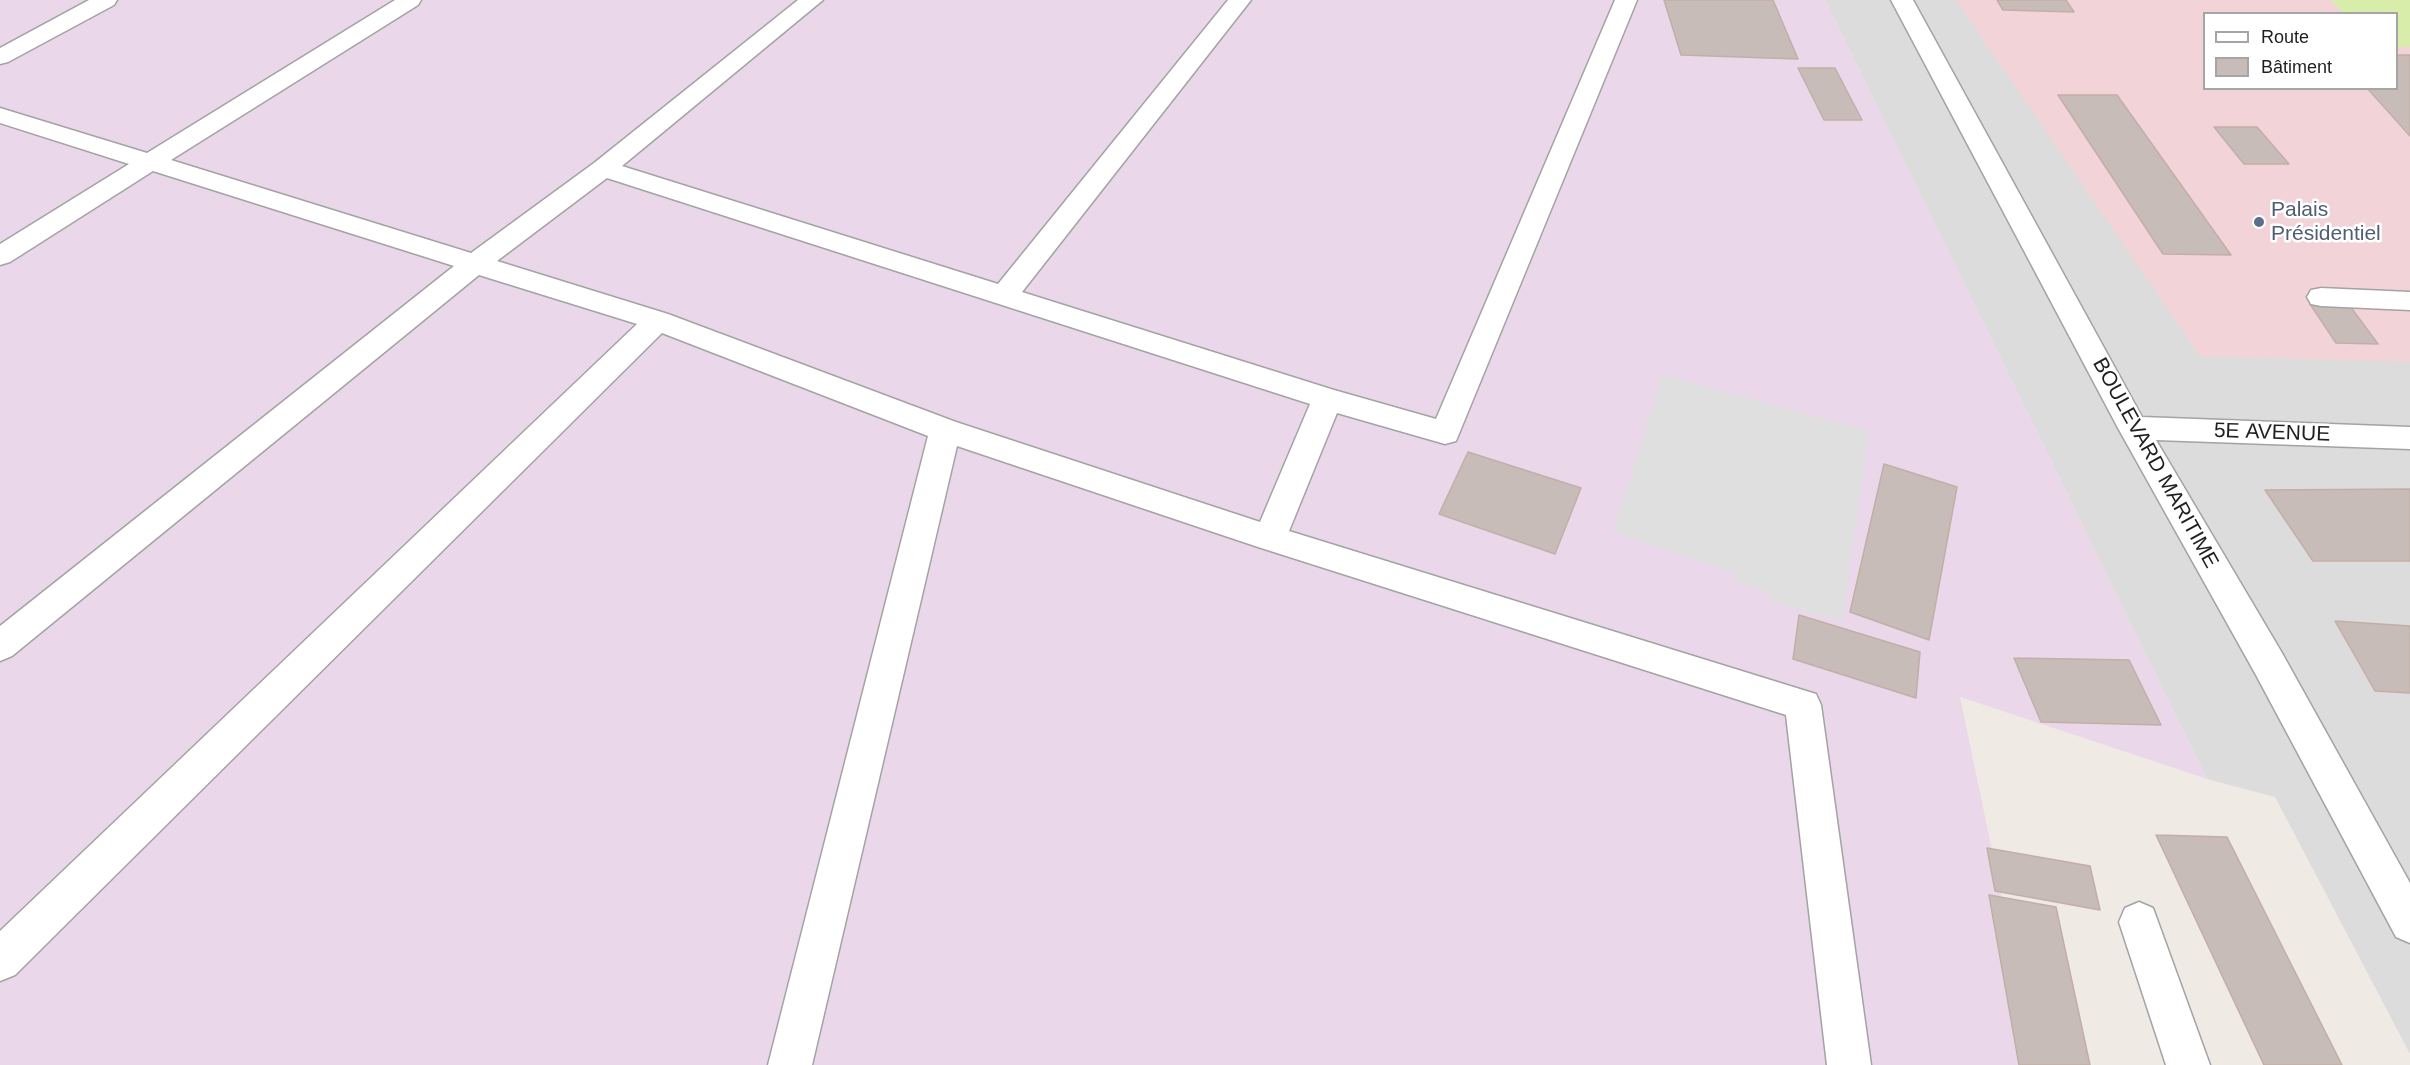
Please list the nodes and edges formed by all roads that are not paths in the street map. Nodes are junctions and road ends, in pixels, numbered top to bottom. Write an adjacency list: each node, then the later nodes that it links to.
1 (106, 0): 7 (street)
2 (410, 0): 9 (street)
3 (812, 0): 10 (street)
4 (1240, 0): 13 (street)
5 (1626, 0): 17 (street)
6 (1902, 0): 18 (street, BOULEVARD MARITIME)
7 (0, 57)
8 (0, 115): 9 (street)
9 (151, 161): 11 (street); 12 (street)
10 (603, 168): 12 (street); 13 (street)
11 (0, 256)
12 (476, 263): 16 (street); 22 (street)
13 (1004, 297): 17 (street)
14 (2321, 297): 15 (street)
15 (2410, 301)
16 (658, 321): 19 (street); 25 (street)
17 (1327, 399): 21 (street)
18 (2133, 428): 20 (street, 5E AVENUE); 24 (street, BOULEVARD MARITIME)
19 (945, 430): 21 (street); 26 (street)
20 (2410, 438)
21 (1270, 538): 27 (street)
22 (0, 646)
23 (2139, 922): 28 (street)
24 (2410, 923)
25 (0, 960)
26 (790, 1065)
27 (1850, 1065)
28 (2188, 1065)

